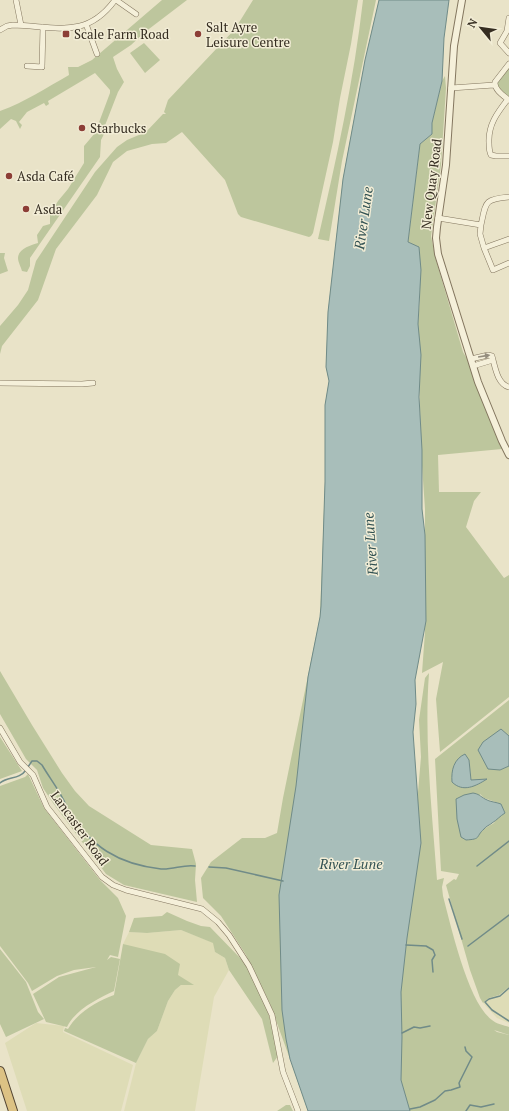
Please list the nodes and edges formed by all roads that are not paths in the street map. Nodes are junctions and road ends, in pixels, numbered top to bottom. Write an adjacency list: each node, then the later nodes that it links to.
1 (16, 0): 7 (street)
2 (115, 0): 4 (street); 6 (street)
3 (462, 0): 15 (street, New Quay Road)
4 (136, 14)
5 (509, 18): 10 (street)
6 (86, 24): 8 (street); 11 (street)
7 (21, 25): 8 (street); 9 (street)
8 (43, 27): 13 (street)
9 (0, 30)
10 (509, 53)
11 (97, 54)
12 (509, 64): 14 (street)
13 (27, 66)
14 (494, 85): 15 (street); 16 (street)
15 (451, 88): 19 (street, New Quay Road)
16 (508, 100): 17 (street)
17 (509, 156)
18 (509, 197): 20 (street)
19 (438, 218): 20 (street); 24 (street, New Quay Road)
20 (481, 226): 22 (street)
21 (509, 239): 22 (street)
22 (484, 248): 23 (street)
23 (509, 264)
24 (471, 359): 25 (street, one-way to 25); 26 (street, New Quay Road)
25 (493, 360): 26 (street); 29 (street)
26 (473, 366): 30 (street, New Quay Road)
27 (0, 383): 28 (street)
28 (93, 383)
29 (509, 387)
30 (509, 455)
31 (0, 728): 34 (street, Lancaster Road)
32 (0, 1071): 33 (highway)
33 (13, 1111)
34 (298, 1111)

